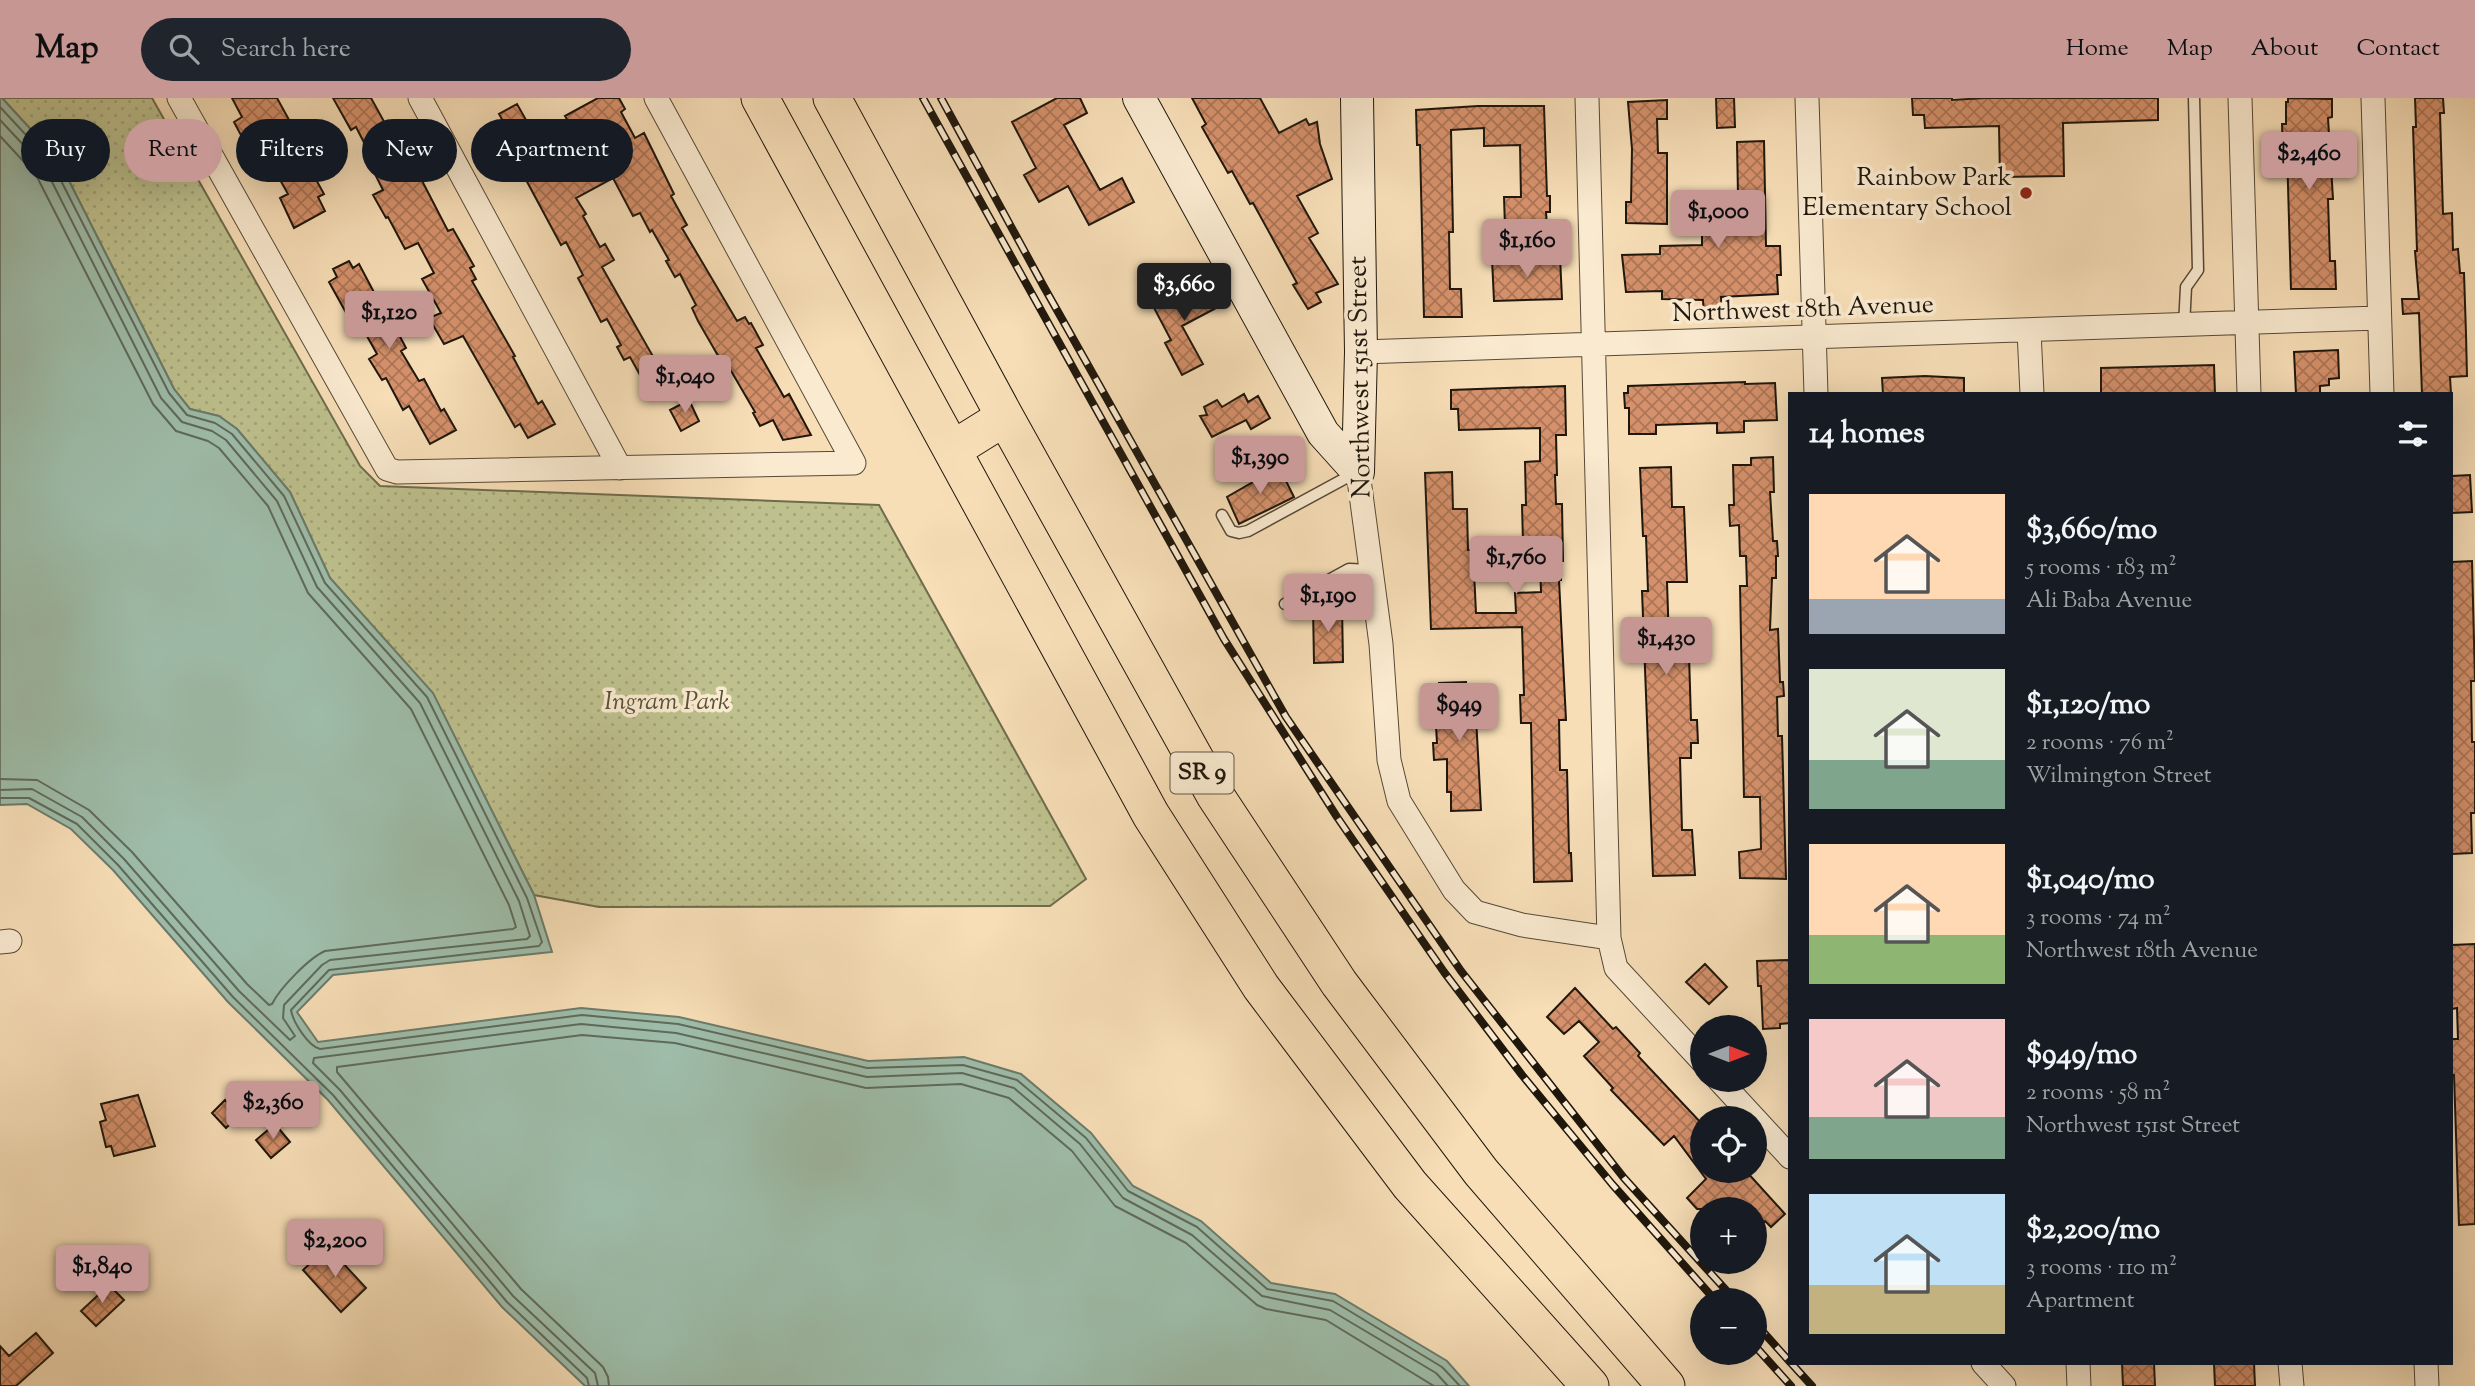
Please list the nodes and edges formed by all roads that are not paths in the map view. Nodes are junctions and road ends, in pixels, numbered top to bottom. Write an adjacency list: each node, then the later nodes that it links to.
1 (179, 98): 26 (street)
2 (420, 98): 26 (street)
3 (656, 98): 26 (street)
4 (760, 98): 25 (main road, SR 9)
5 (832, 98): 24 (main road, SR 9)
6 (1139, 98): 27 (street)
7 (1357, 98): 19 (street, Northwest 151st Street)
8 (1587, 98): 18 (street)
9 (1807, 98): 17 (street)
10 (2194, 98): 15 (lane)
11 (2241, 98): 14 (street)
12 (2373, 98): 13 (street)
13 (2379, 318): 14 (street, Northwest 18th Avenue); 23 (street)
14 (2247, 324): 15 (street, Northwest 18th Avenue); 22 (street)
15 (2184, 326): 16 (street, Northwest 18th Avenue)
16 (2029, 331): 17 (street, Northwest 18th Avenue); 21 (street)
17 (1814, 337): 18 (street, Northwest 18th Avenue); 20 (street)
18 (1594, 345): 19 (street, Northwest 18th Avenue); 31 (street)
19 (1361, 352): 27 (street, Northwest 151st Street)
20 (1816, 392)
21 (2032, 392)
22 (2249, 392)
23 (2382, 392)
24 (1005, 417): 25 (main road); 42 (main road, SR 9)
25 (952, 450): 41 (main road, SR 9)
26 (620, 468)
27 (1358, 472): 28 (lane); 29 (street, Northwest 151st Street)
28 (1222, 515)
29 (1371, 570): 30 (lane); 31 (street, Northwest 151st Street)
30 (1284, 604)
31 (1609, 938): 32 (street)
32 (1690, 1048)
33 (1730, 1092): 34 (street)
34 (1743, 1106)
35 (1767, 1132): 36 (street)
36 (1788, 1155)
37 (1985, 1365): 43 (street)
38 (2078, 1365): 44 (street)
39 (2290, 1365): 45 (street)
40 (2426, 1365): 46 (street)
41 (1590, 1386)
42 (1666, 1386)
43 (2004, 1386)
44 (2079, 1386)
45 (2292, 1386)
46 (2427, 1386)

